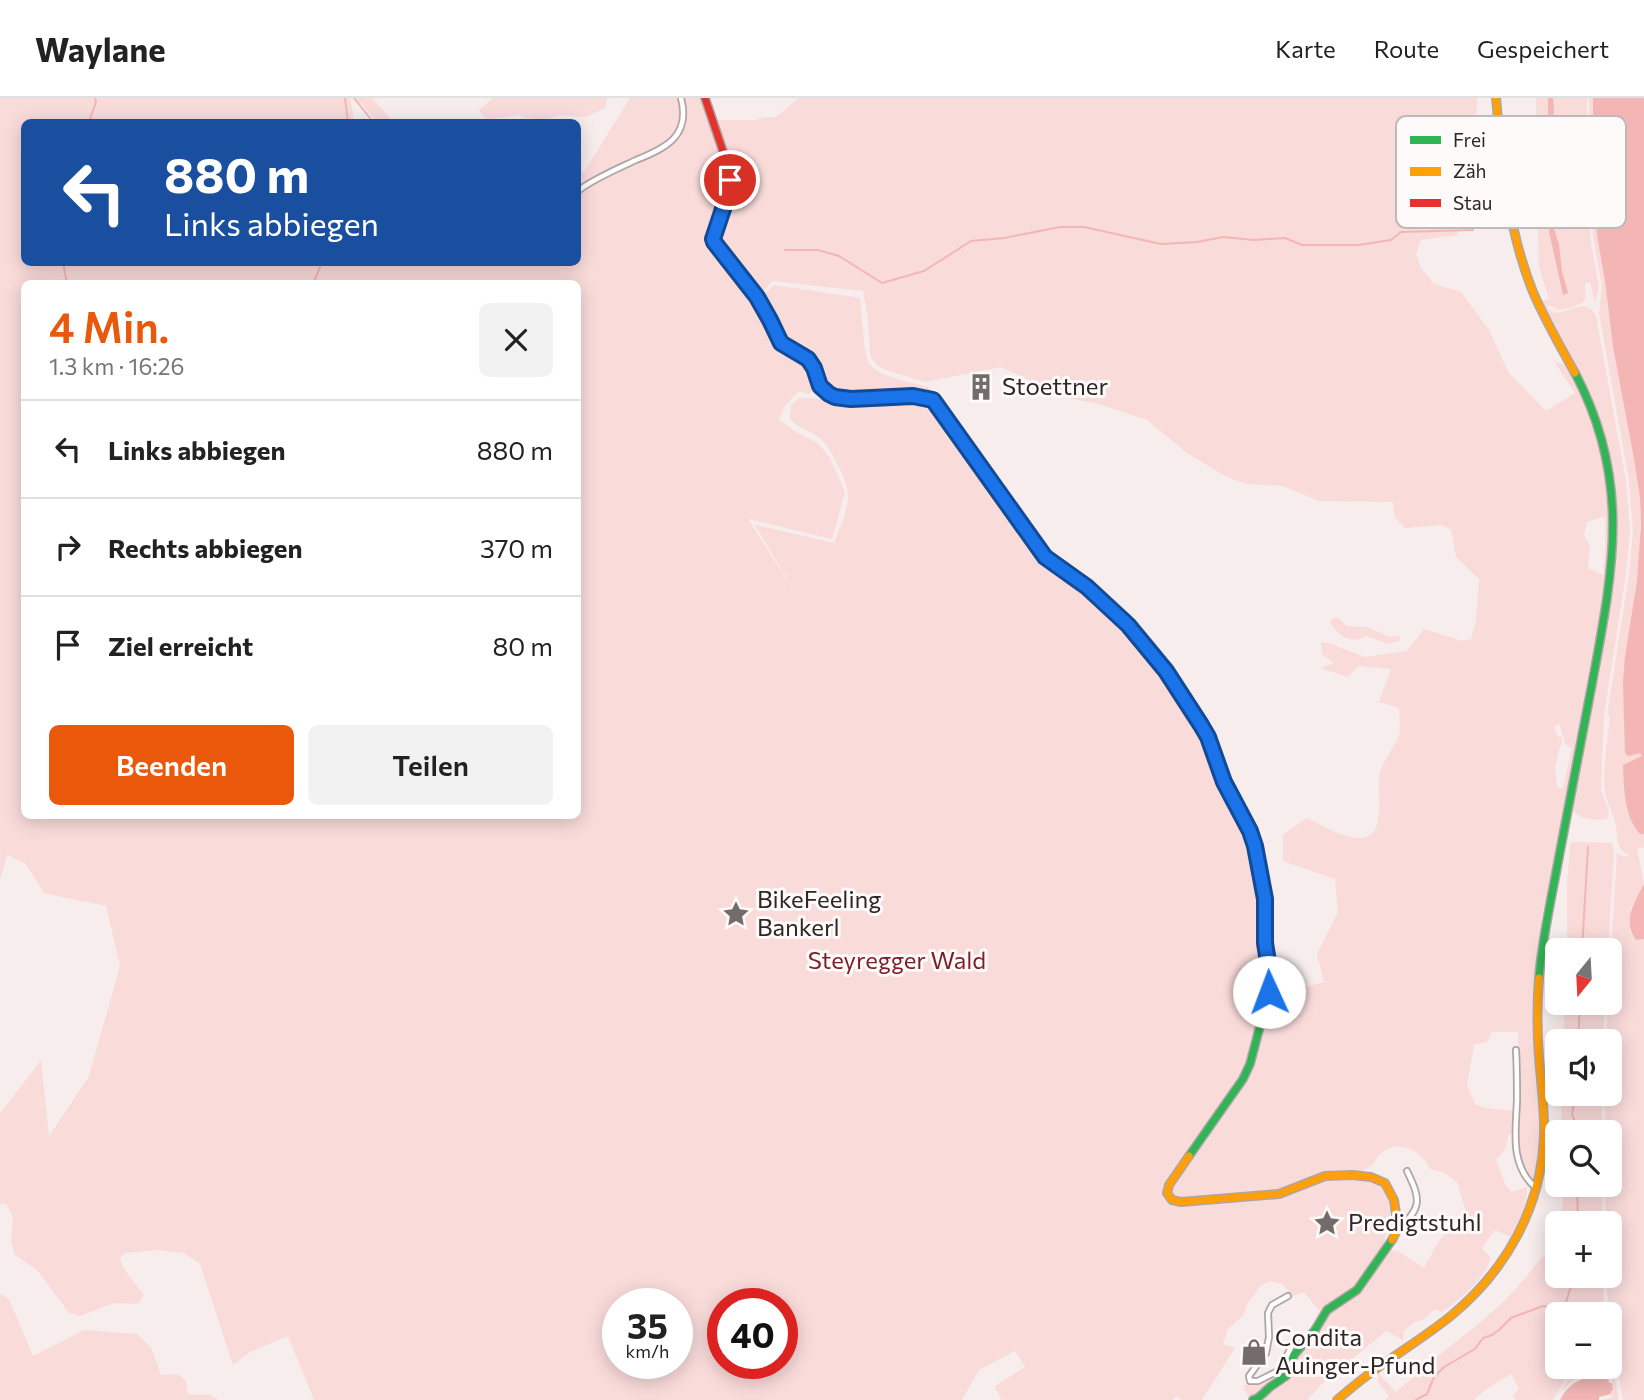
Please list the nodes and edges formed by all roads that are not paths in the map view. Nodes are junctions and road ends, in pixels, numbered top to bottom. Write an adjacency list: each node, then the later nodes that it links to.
1 (681, 98): 5 (street)
2 (705, 98): 10 (street)
3 (1496, 98): 4 (street)
4 (1498, 116)
5 (581, 189)
6 (1514, 228): 9 (street)
7 (1516, 1050): 9 (street)
8 (1407, 1171): 10 (street)
9 (1536, 1188): 14 (street)
10 (1397, 1231): 12 (street)
11 (1287, 1296): 12 (street)
12 (1308, 1339): 13 (street)
13 (1253, 1400)
14 (1337, 1400)

